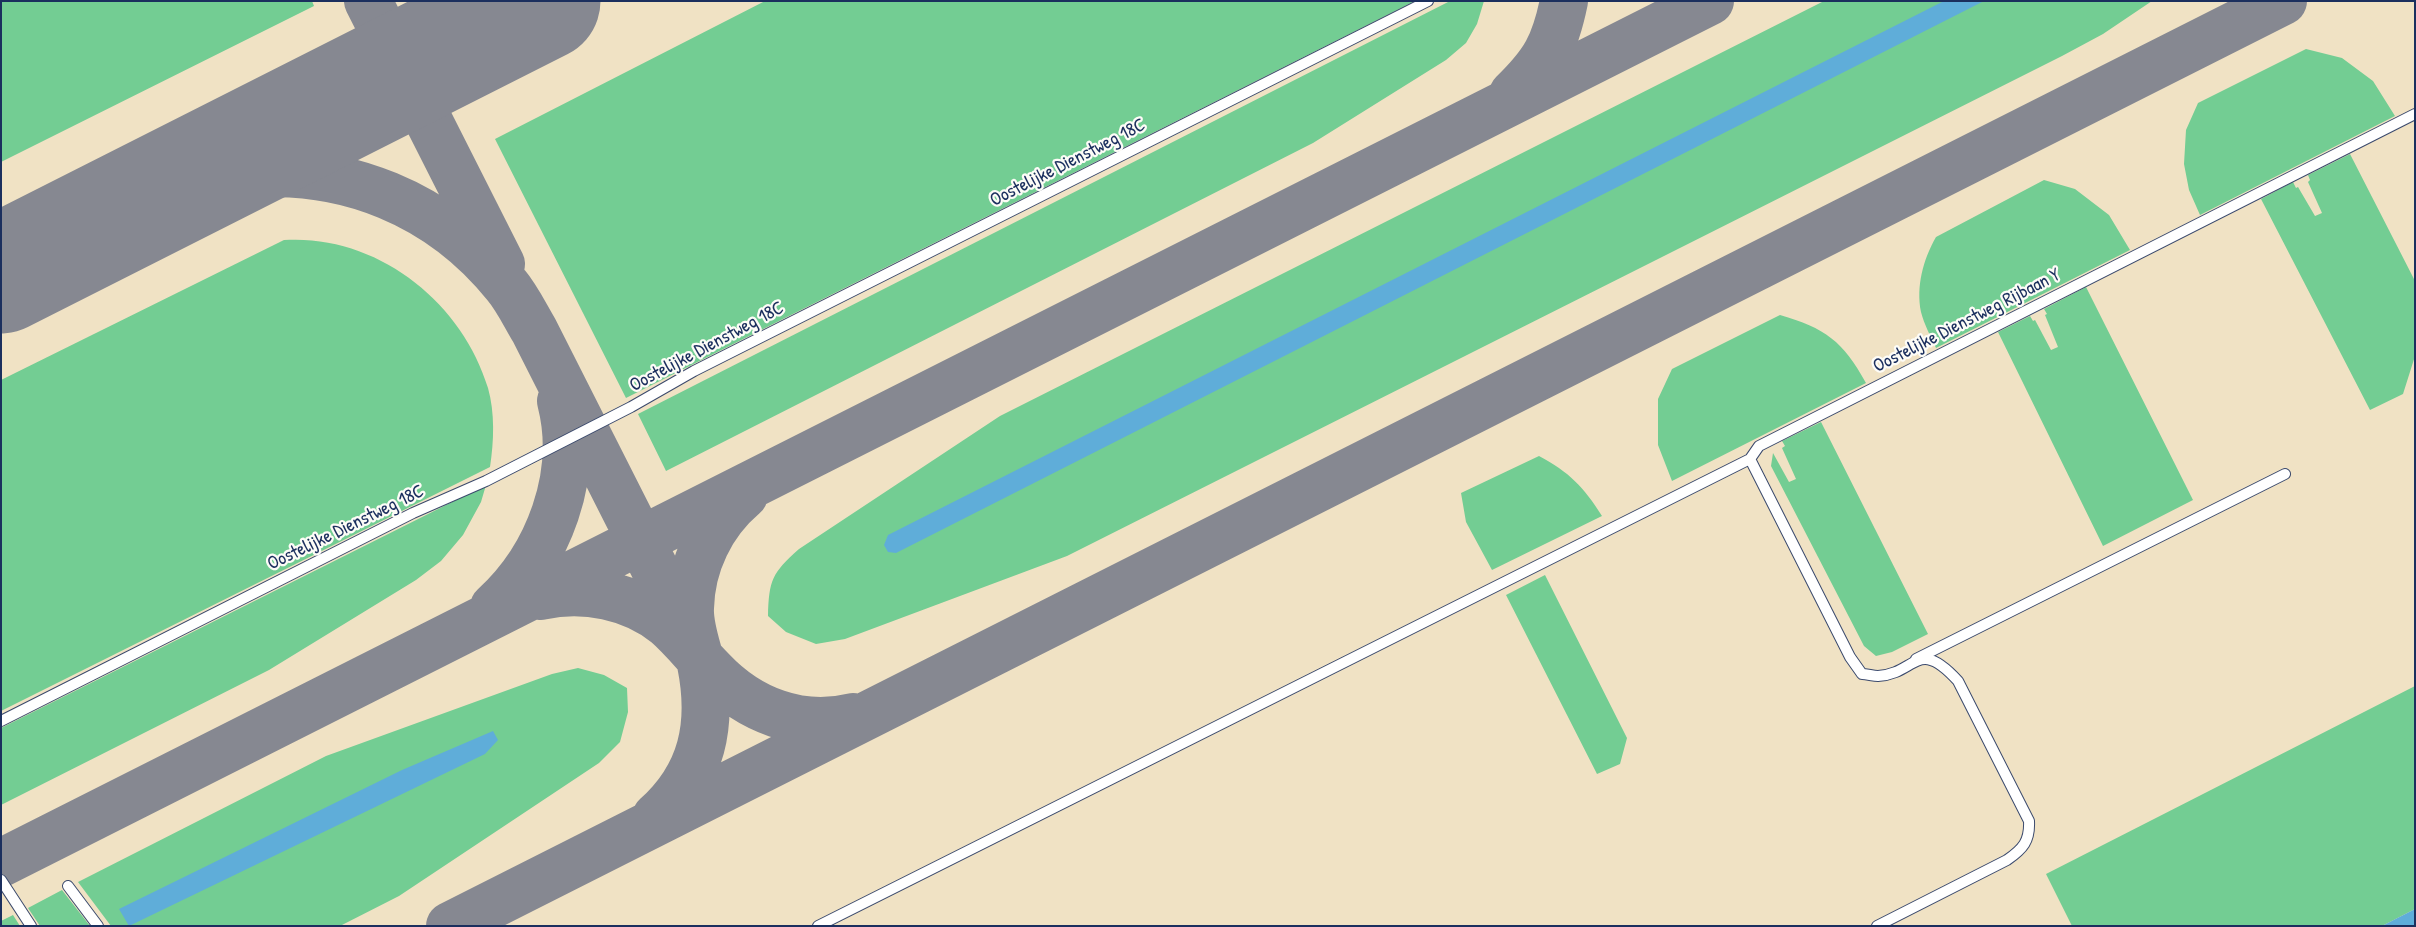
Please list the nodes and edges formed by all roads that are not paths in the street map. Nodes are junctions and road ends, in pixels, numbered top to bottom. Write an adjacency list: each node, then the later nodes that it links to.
1 (1428, 1): 6 (lane, Oostelijke Dienstweg 18C)
2 (2415, 114): 3 (lane, Oostelijke Dienstweg Rijbaan Y)
3 (1750, 459): 5 (lane); 11 (lane, Oostelijke Dienstweg Rijbaan Y)
4 (2285, 474): 5 (lane)
5 (1916, 660): 12 (lane)
6 (1, 721)
7 (1, 880): 9 (lane)
8 (68, 886): 10 (lane)
9 (31, 926)
10 (98, 926)
11 (818, 926)
12 (1877, 926)

